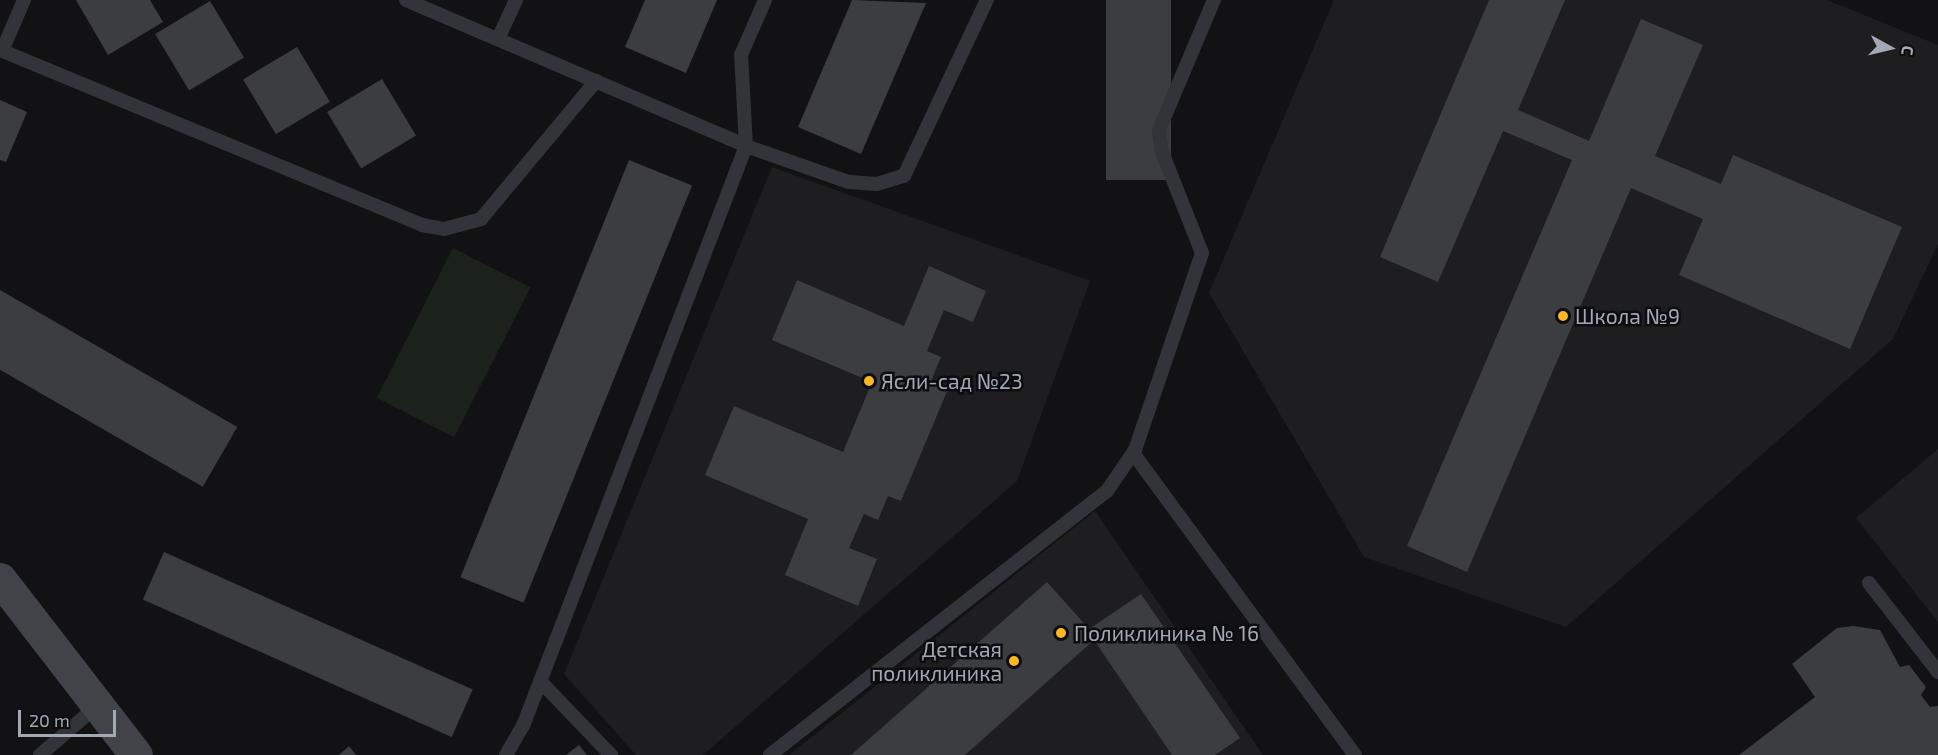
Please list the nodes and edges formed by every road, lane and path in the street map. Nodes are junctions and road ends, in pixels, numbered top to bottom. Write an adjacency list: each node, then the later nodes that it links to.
1 (24, 0): 8 (lane)
2 (406, 0): 7 (lane)
3 (516, 0): 7 (lane)
4 (765, 0): 10 (lane)
5 (987, 0): 10 (lane)
6 (1214, 0): 11 (lane)
7 (498, 39): 9 (lane)
8 (1, 50): 9 (lane)
9 (596, 81): 10 (lane)
10 (746, 146): 15 (lane)
11 (1133, 453): 21 (lane); 22 (lane)
12 (0, 579): 16 (main road)
13 (1869, 583): 14 (lane)
14 (1938, 672)
15 (540, 681): 19 (lane); 20 (lane)
16 (98, 705): 17 (lane); 18 (main road)
17 (40, 755)
18 (136, 755)
19 (506, 755)
20 (611, 755)
21 (770, 755)
22 (1355, 755)

